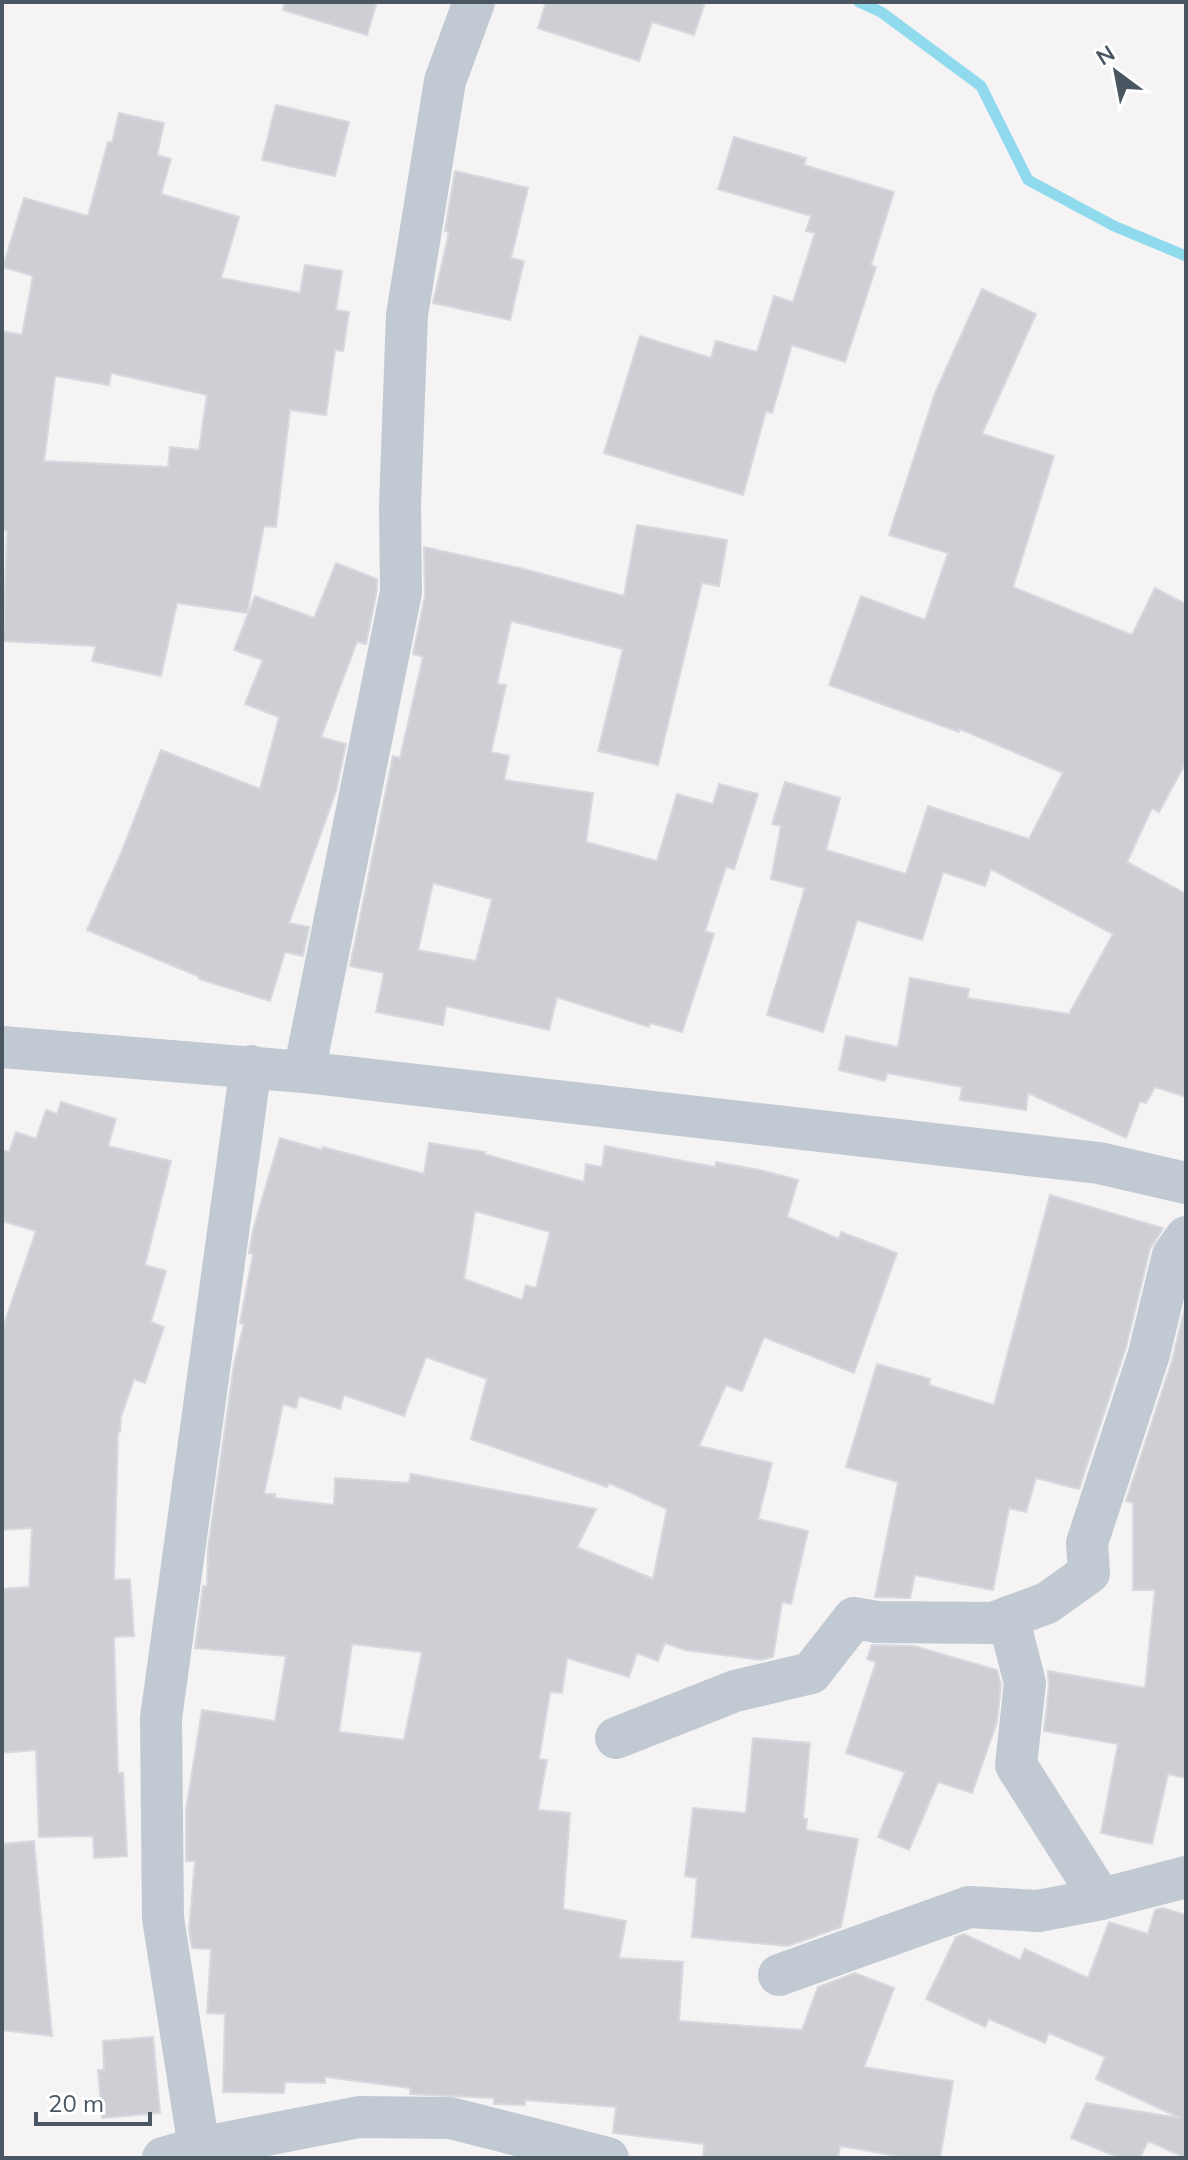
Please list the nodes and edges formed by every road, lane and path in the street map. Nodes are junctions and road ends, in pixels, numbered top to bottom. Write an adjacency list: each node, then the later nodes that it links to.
1 (474, 2): 4 (street)
2 (2, 1047): 3 (street)
3 (251, 1066): 4 (street); 12 (street)
4 (304, 1072): 5 (street)
5 (1186, 1183)
6 (1186, 1237): 7 (street)
7 (1008, 1617): 8 (street); 10 (street)
8 (616, 1738)
9 (1186, 1877): 10 (street)
10 (1101, 1899): 11 (street)
11 (779, 1975)
12 (181, 2153): 13 (street)
13 (608, 2158)

